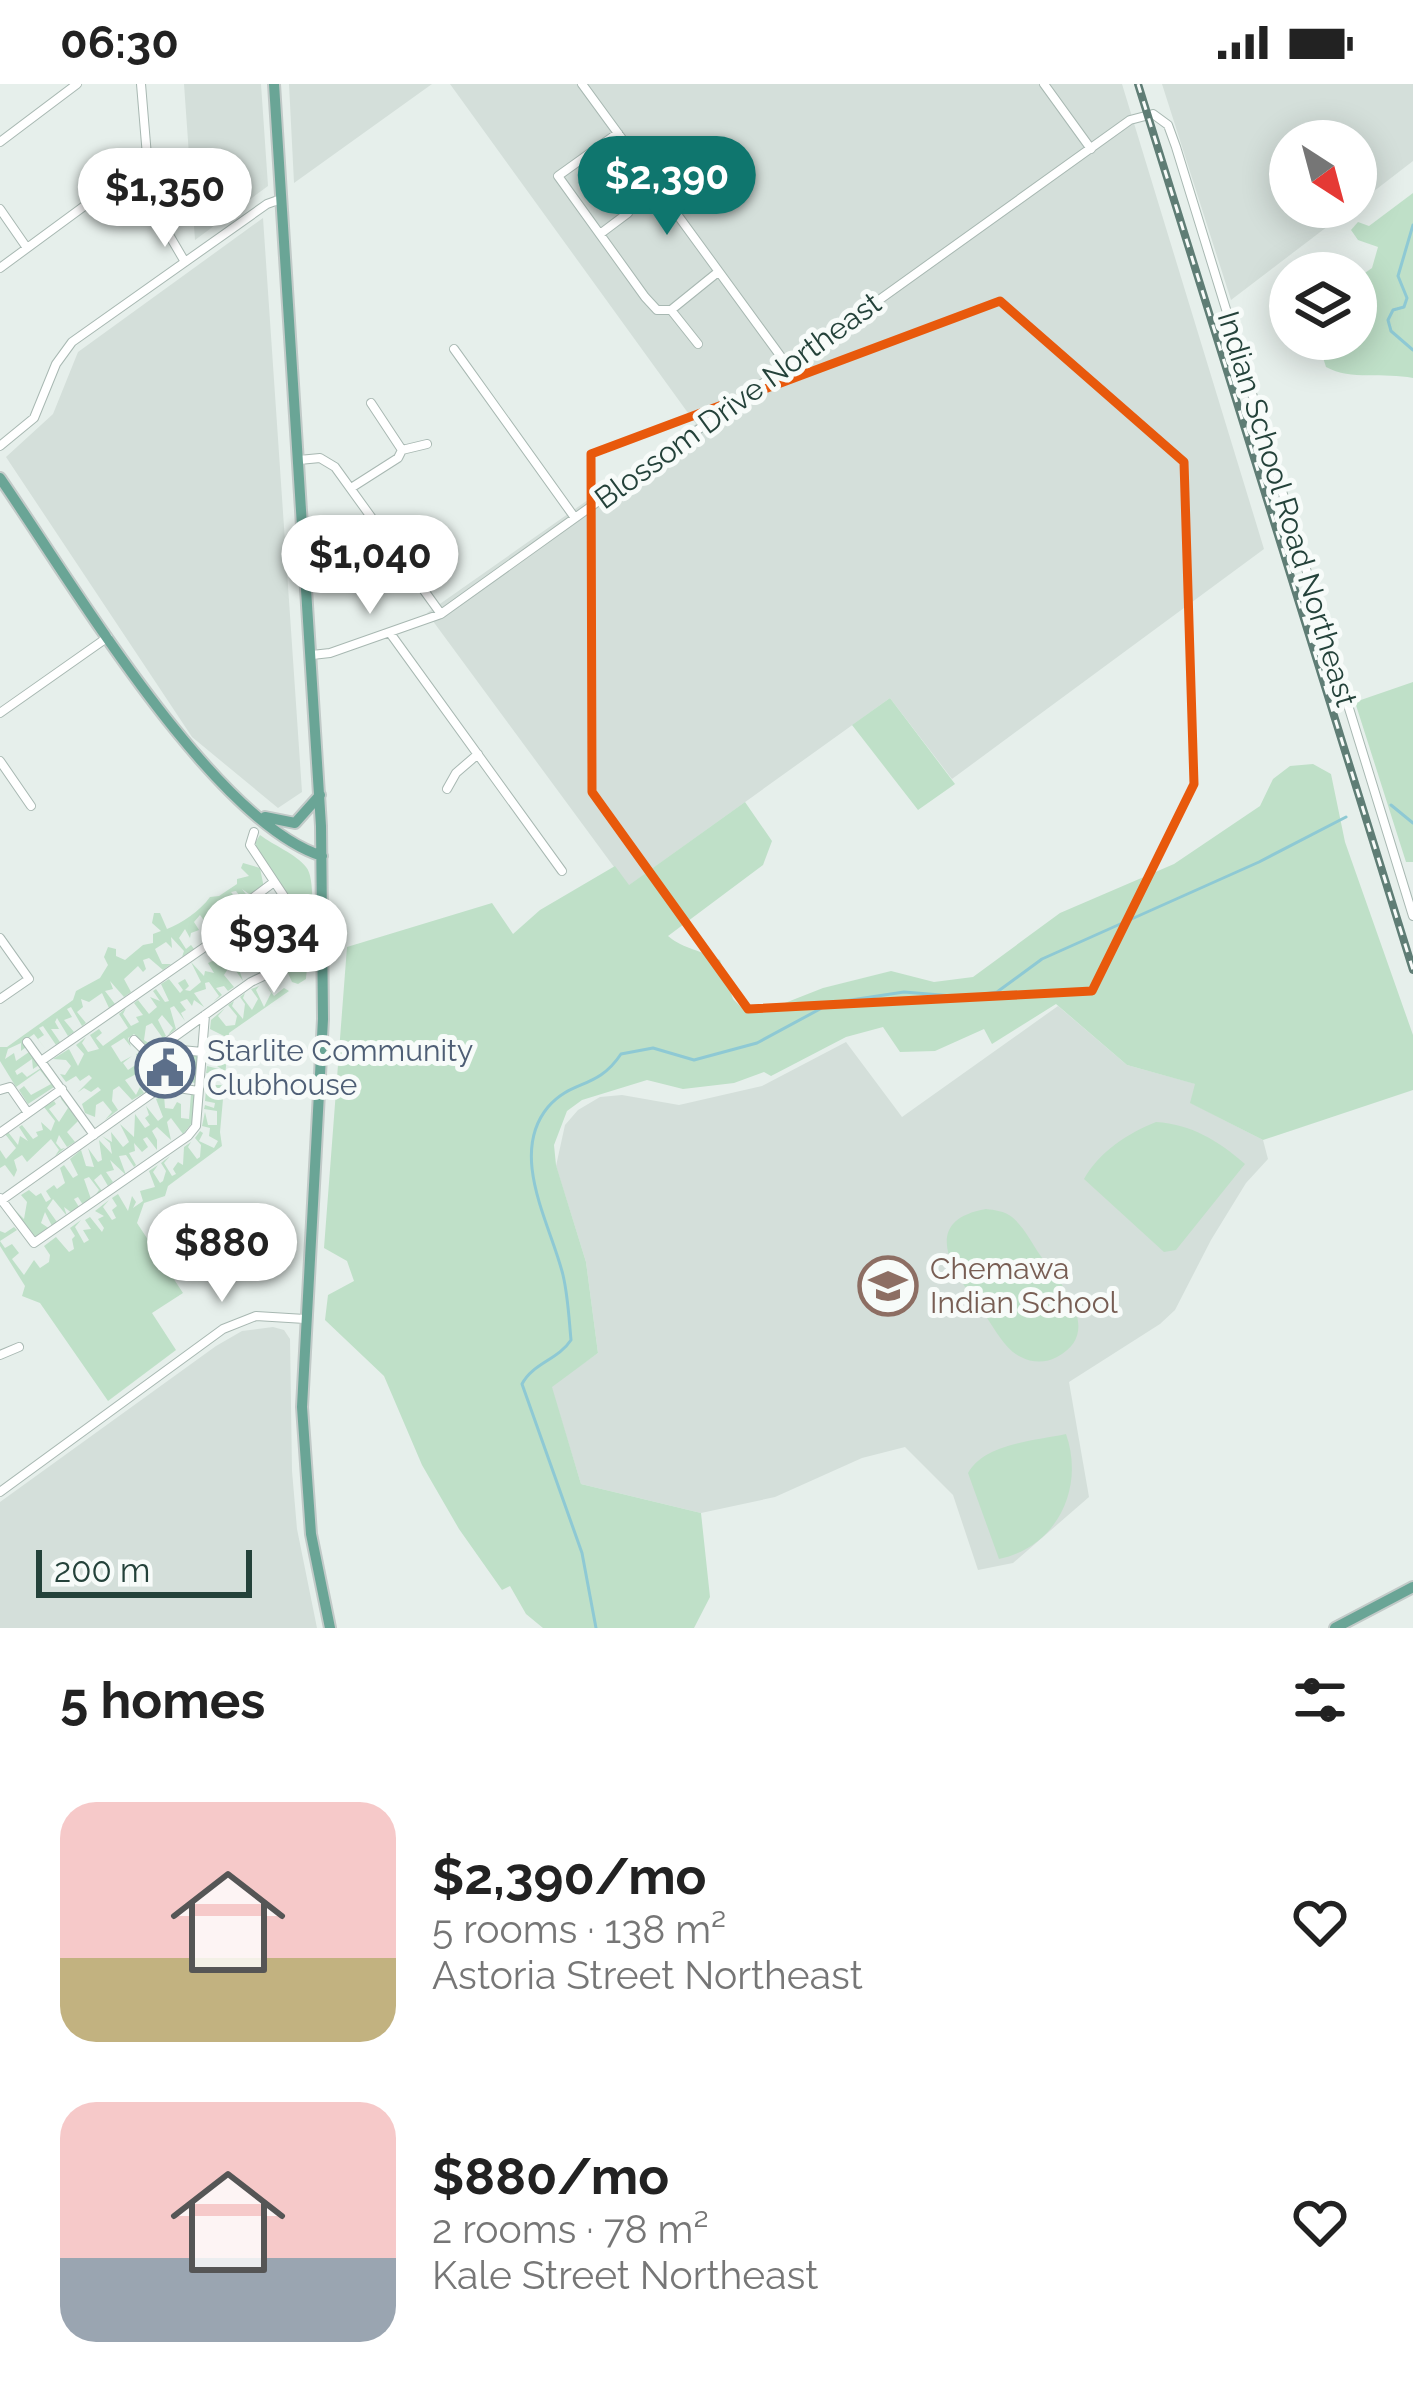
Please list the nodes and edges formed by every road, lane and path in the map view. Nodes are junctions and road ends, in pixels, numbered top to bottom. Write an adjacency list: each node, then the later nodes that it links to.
1 (77, 84): 8 (street)
2 (141, 84): 11 (street)
3 (274, 84): 12 (main road)
4 (582, 84): 7 (street)
5 (1044, 84): 9 (street)
6 (1148, 113): 9 (street, Blossom Drive Northeast); 47 (street, Indian School Road Northeast)
7 (618, 133): 10 (street); 18 (street)
8 (0, 142)
9 (1091, 149): 22 (street, Blossom Drive Northeast)
10 (586, 157): 14 (street); 14 (street)
11 (147, 180): 15 (street); 16 (street)
12 (281, 199): 16 (street); 27 (main road)
13 (0, 209): 15 (street)
14 (600, 234): 19 (street)
15 (27, 248): 17 (street)
16 (185, 262): 25 (street)
17 (0, 268)
18 (718, 272): 19 (street); 22 (street)
19 (671, 310): 20 (street)
20 (698, 344)
21 (454, 349): 30 (street)
22 (788, 365): 30 (street, Blossom Drive Northeast)
23 (371, 403): 26 (street)
24 (427, 444): 26 (street)
25 (0, 446)
26 (402, 450): 29 (street)
27 (299, 460): 29 (street); 34 (main road)
28 (0, 478): 33 (main road)
29 (352, 488): 31 (street)
30 (575, 518): 31 (street, Blossom Drive Northeast)
31 (441, 614): 32 (street, Blossom Drive Northeast)
32 (390, 633): 34 (street, Blossom Drive Northeast); 36 (street)
33 (109, 636): 35 (street); 41 (main road)
34 (312, 655): 39 (main road)
35 (0, 713)
36 (478, 754): 38 (street); 44 (street)
37 (0, 761): 40 (street)
38 (447, 790)
39 (320, 795): 41 (main road); 43 (main road)
40 (31, 806)
41 (259, 815): 43 (main road)
42 (254, 832): 45 (street)
43 (322, 856): 64 (main road)
44 (562, 871)
45 (274, 882): 46 (street); 48 (street)
46 (287, 901): 48 (street); 51 (street)
47 (1413, 916)
48 (222, 935): 56 (street)
49 (0, 938): 50 (street)
50 (0, 999)
51 (206, 1015): 54 (street); 55 (street)
52 (134, 1040): 54 (street)
53 (28, 1042): 56 (street)
54 (159, 1048): 55 (street)
55 (202, 1052): 59 (street)
56 (41, 1061): 57 (street)
57 (62, 1089): 60 (street); 62 (street)
58 (0, 1090): 60 (street)
59 (199, 1091): 62 (street); 63 (street)
60 (28, 1113): 61 (street)
61 (0, 1133)
62 (94, 1135): 63 (street)
63 (1, 1199)
64 (305, 1319): 67 (street); 69 (main road)
65 (19, 1347): 66 (street)
66 (0, 1355)
67 (0, 1492)
68 (1413, 1588): 70 (main road)
69 (330, 1628)
70 (1335, 1628)

